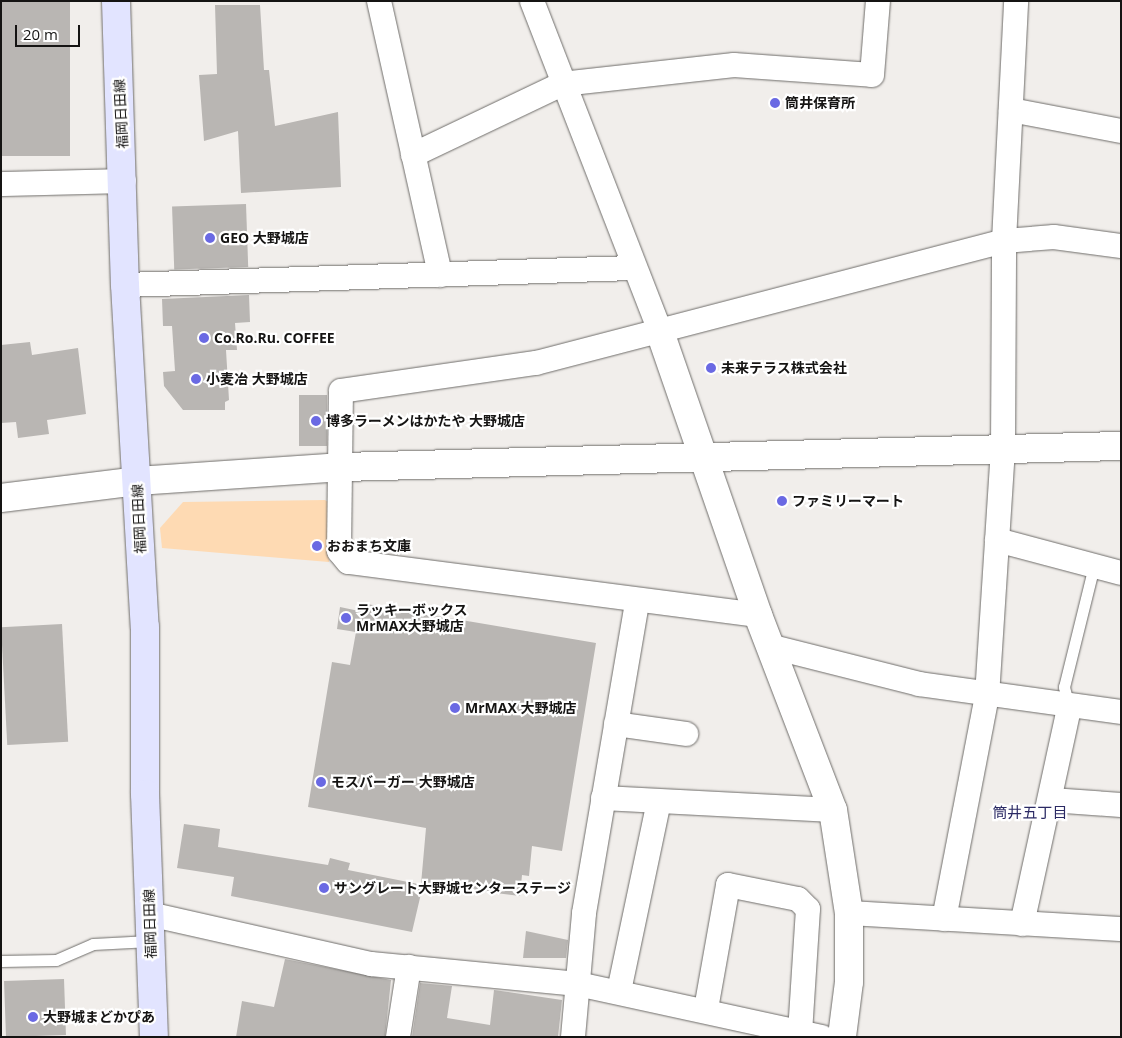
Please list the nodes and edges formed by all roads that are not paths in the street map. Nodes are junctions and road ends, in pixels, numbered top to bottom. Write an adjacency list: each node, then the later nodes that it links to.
1 (116, 1): 10 (main road, 福岡日田線)
2 (379, 1): 9 (street)
3 (532, 1): 6 (street)
4 (878, 1): 6 (street)
5 (1016, 1): 7 (street)
6 (562, 84): 9 (street); 14 (street)
7 (1011, 110): 8 (street); 12 (street)
8 (1121, 131)
9 (413, 155): 15 (street)
10 (124, 181): 11 (street); 16 (main road, 福岡日田線)
11 (1, 184)
12 (1004, 241): 13 (street); 17 (street); 19 (street)
13 (1121, 246)
14 (632, 268): 15 (street); 17 (street)
15 (440, 275): 16 (street)
16 (125, 285): 22 (main road, 福岡日田線)
17 (659, 329): 20 (street); 21 (street)
18 (1121, 446): 19 (street)
19 (1003, 450): 20 (street); 24 (street)
20 (706, 456): 21 (street); 28 (street)
21 (343, 467): 22 (street); 27 (street)
22 (137, 481): 23 (street); 41 (main road, 福岡日田線)
23 (1, 498)
24 (997, 540): 25 (street); 30 (street)
25 (1094, 566): 26 (street); 31 (lane)
26 (1121, 573)
27 (637, 602): 28 (street); 33 (street)
28 (758, 615): 29 (street)
29 (773, 647): 30 (street); 39 (street)
30 (987, 696): 31 (street); 42 (street)
31 (1069, 708): 32 (street); 36 (street)
32 (1121, 712)
33 (616, 724): 34 (street); 35 (street)
34 (686, 734)
35 (603, 798): 37 (street); 48 (street)
36 (1051, 800): 38 (street); 43 (street)
37 (659, 802): 39 (street); 49 (street)
38 (1121, 805)
39 (833, 810): 40 (street)
40 (849, 913): 42 (street); 55 (street)
41 (149, 914): 45 (main road, 福岡日田線); 47 (street)
42 (944, 918): 43 (street)
43 (1022, 924): 44 (street)
44 (1121, 928)
45 (150, 941): 46 (lane); 52 (main road, 福岡日田線)
46 (1, 960)
47 (409, 967): 48 (street); 53 (street)
48 (578, 984): 49 (street); 54 (street)
49 (618, 991): 50 (street)
50 (706, 1009): 51 (street); 51 (street)
51 (811, 1034)
52 (154, 1037)
53 (398, 1037)
54 (573, 1037)
55 (842, 1037)

